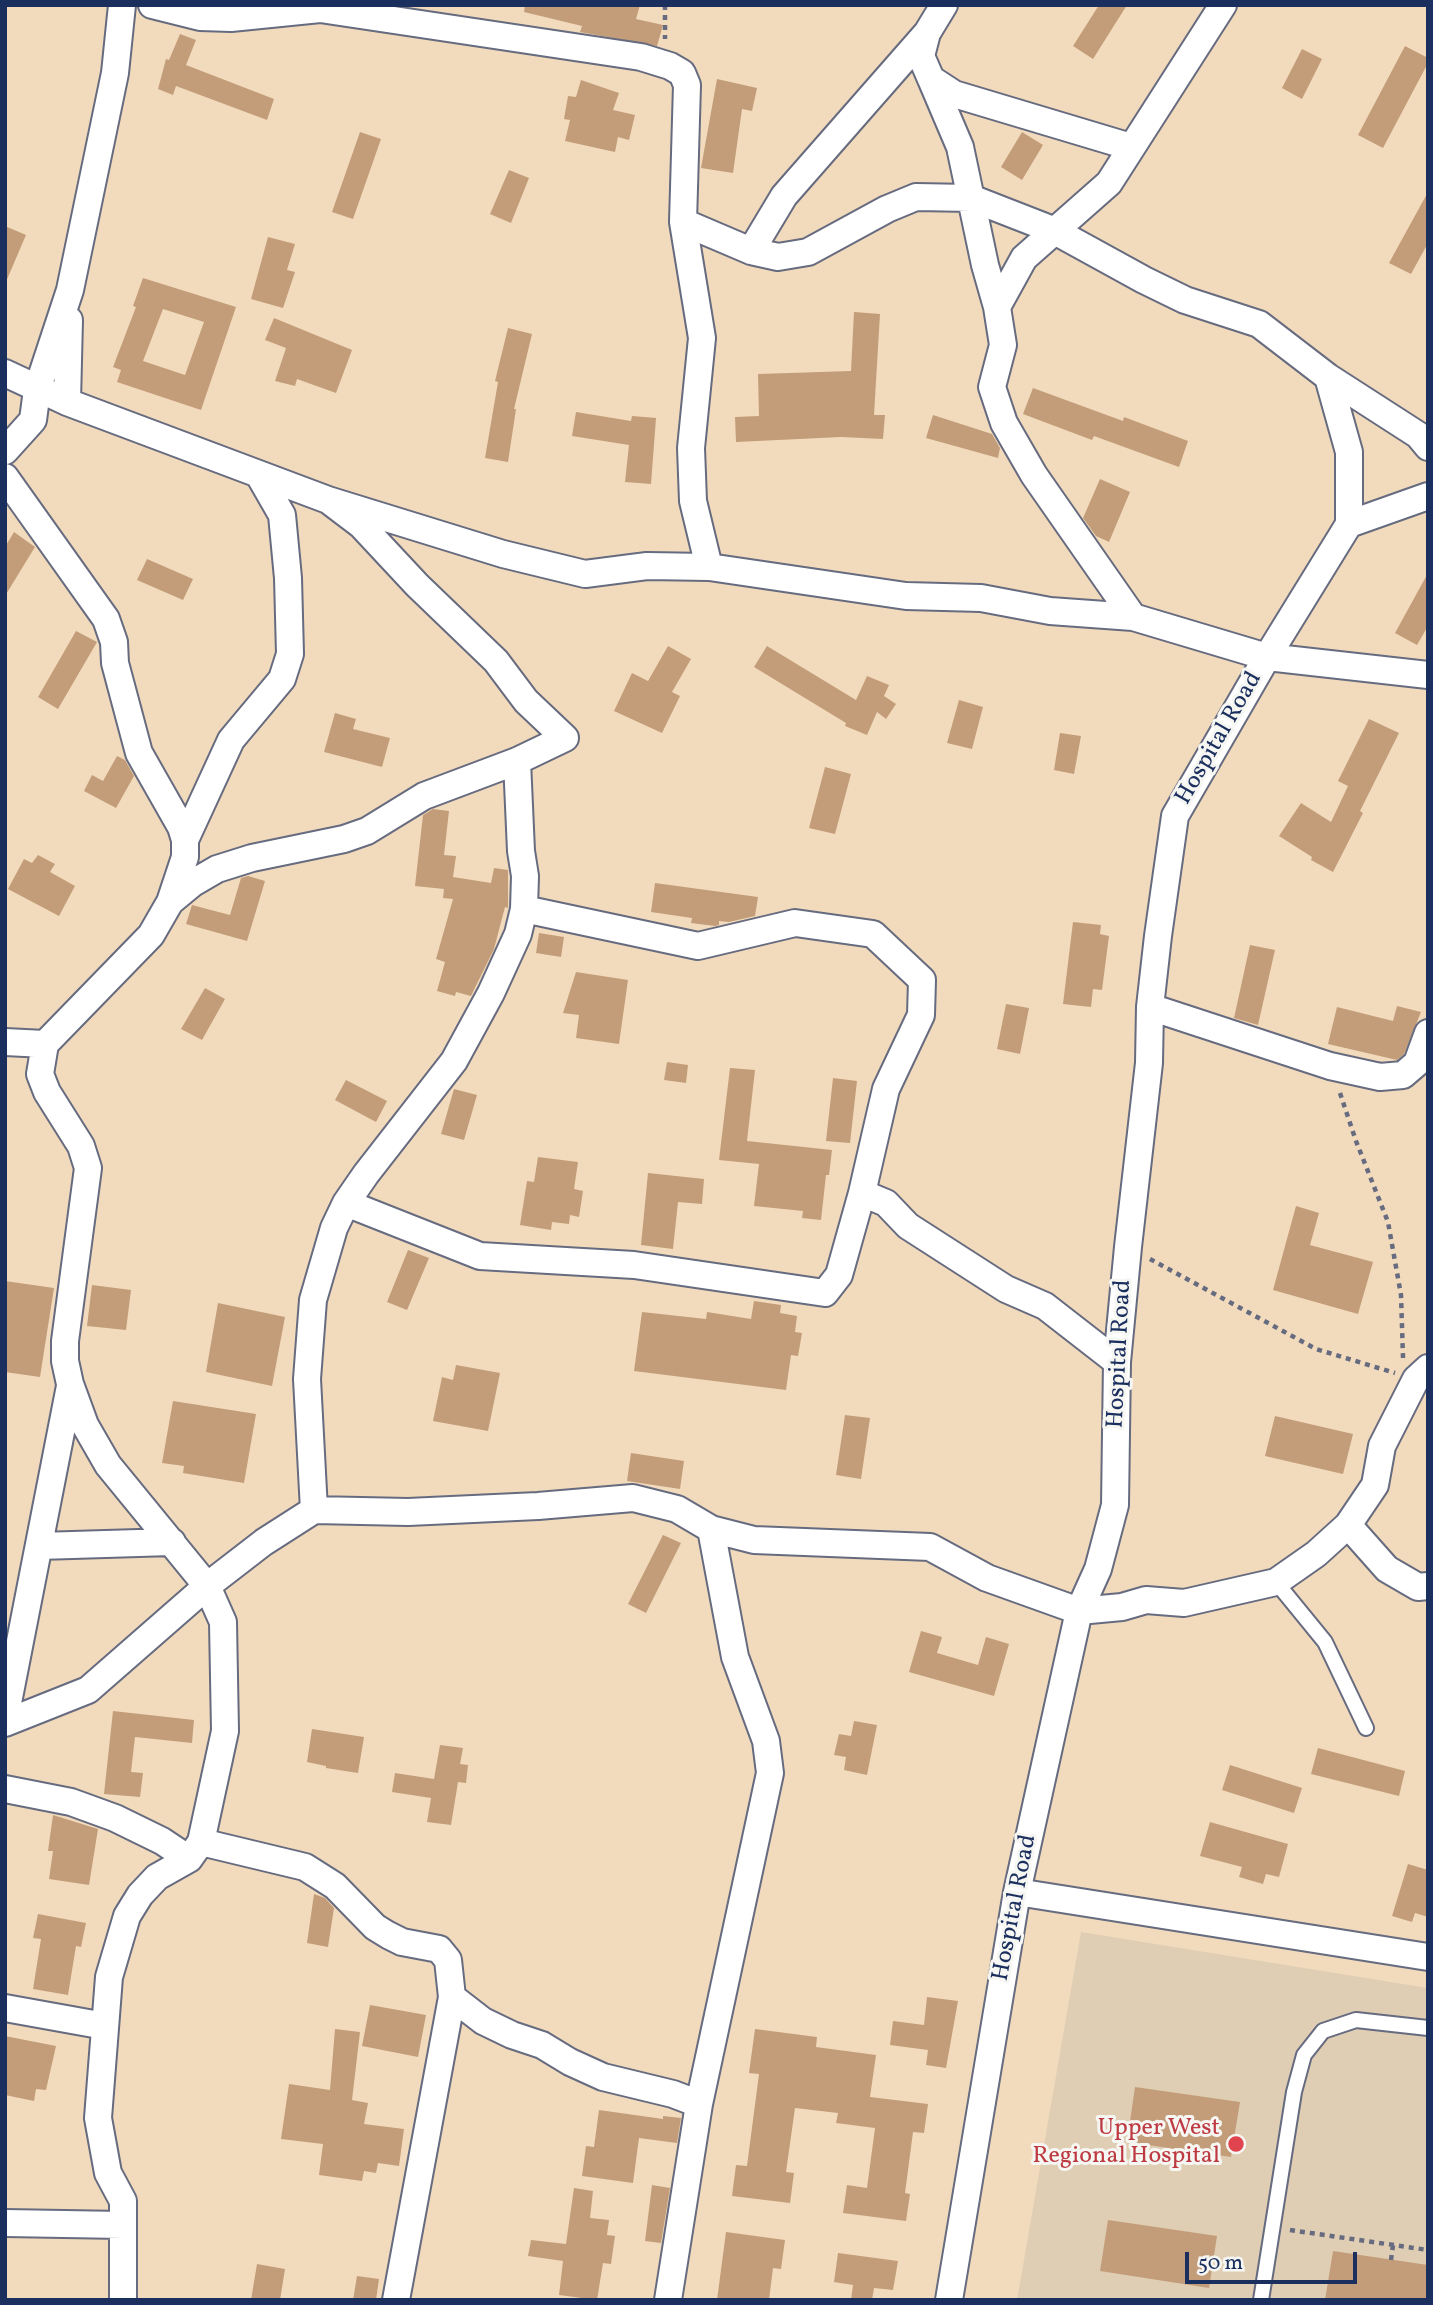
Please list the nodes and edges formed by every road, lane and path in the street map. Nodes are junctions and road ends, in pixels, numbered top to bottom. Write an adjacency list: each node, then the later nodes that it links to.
1 (122, 5): 14 (street)
2 (152, 5): 7 (street)
3 (665, 5): 7 (path)
4 (944, 5): 6 (street)
5 (1223, 5): 9 (street)
6 (927, 33): 8 (street); 13 (street)
7 (670, 66): 11 (street)
8 (932, 79): 9 (street); 10 (street)
9 (1131, 147): 12 (street)
10 (971, 198): 12 (street); 13 (street); 15 (street)
11 (683, 222): 13 (street); 27 (street)
12 (1053, 230): 15 (street); 17 (street)
13 (751, 251)
14 (70, 290): 18 (street); 19 (street)
15 (997, 307): 28 (street)
16 (5, 373): 18 (street)
17 (1328, 377): 20 (street); 26 (street)
18 (37, 390): 19 (street); 21 (street)
19 (67, 402): 22 (street)
20 (1428, 447)
21 (5, 451)
22 (259, 475): 25 (street); 32 (street)
23 (5, 477): 32 (street)
24 (1428, 496): 26 (street)
25 (328, 500): 27 (street); 31 (street)
26 (1349, 524): 29 (street, Hospital Road)
27 (709, 567): 28 (street)
28 (1133, 617): 29 (street)
29 (1267, 657): 30 (street); 35 (street, Hospital Road)
30 (1428, 675)
31 (517, 761): 33 (street); 34 (street)
32 (185, 840): 33 (street)
33 (170, 902): 38 (street)
34 (524, 909): 40 (street); 41 (street)
35 (1150, 1007): 39 (street); 42 (street, Hospital Road)
36 (1428, 1034): 39 (street)
37 (5, 1042): 38 (street)
38 (45, 1044): 45 (street)
39 (1330, 1066): 44 (path)
40 (862, 1193): 41 (street); 43 (street)
41 (346, 1203): 46 (street)
42 (1128, 1247): 43 (street, Hospital Road); 44 (path)
43 (1117, 1362): 54 (street, Hospital Road)
44 (1416, 1374): 47 (street)
45 (70, 1384): 49 (street); 50 (street)
46 (314, 1510): 48 (street); 52 (street)
47 (1348, 1525): 51 (street); 53 (street)
48 (711, 1529): 54 (street); 65 (street)
49 (172, 1542): 50 (street); 52 (street)
50 (39, 1546): 55 (street)
51 (1276, 1581): 54 (street); 56 (lane)
52 (206, 1586): 55 (street); 58 (street)
53 (1428, 1586)
54 (1079, 1611): 59 (street, Hospital Road)
55 (5, 1721)
56 (1366, 1728)
57 (5, 1788): 58 (street)
58 (195, 1850): 61 (street); 63 (street)
59 (1017, 1892): 60 (street); 75 (street, Hospital Road)
60 (1428, 1957)
61 (452, 1997): 65 (street); 73 (street)
62 (5, 2008): 63 (street)
63 (105, 2026): 67 (street)
64 (1428, 2028): 68 (lane)
65 (699, 2104): 74 (street)
66 (5, 2223): 67 (street)
67 (123, 2225): 72 (street)
68 (1273, 2227): 69 (path); 76 (lane)
69 (1393, 2245): 70 (path); 71 (path)
70 (1428, 2250)
71 (1391, 2260)
72 (122, 2300)
73 (396, 2300)
74 (668, 2300)
75 (949, 2300)
76 (1261, 2300)

